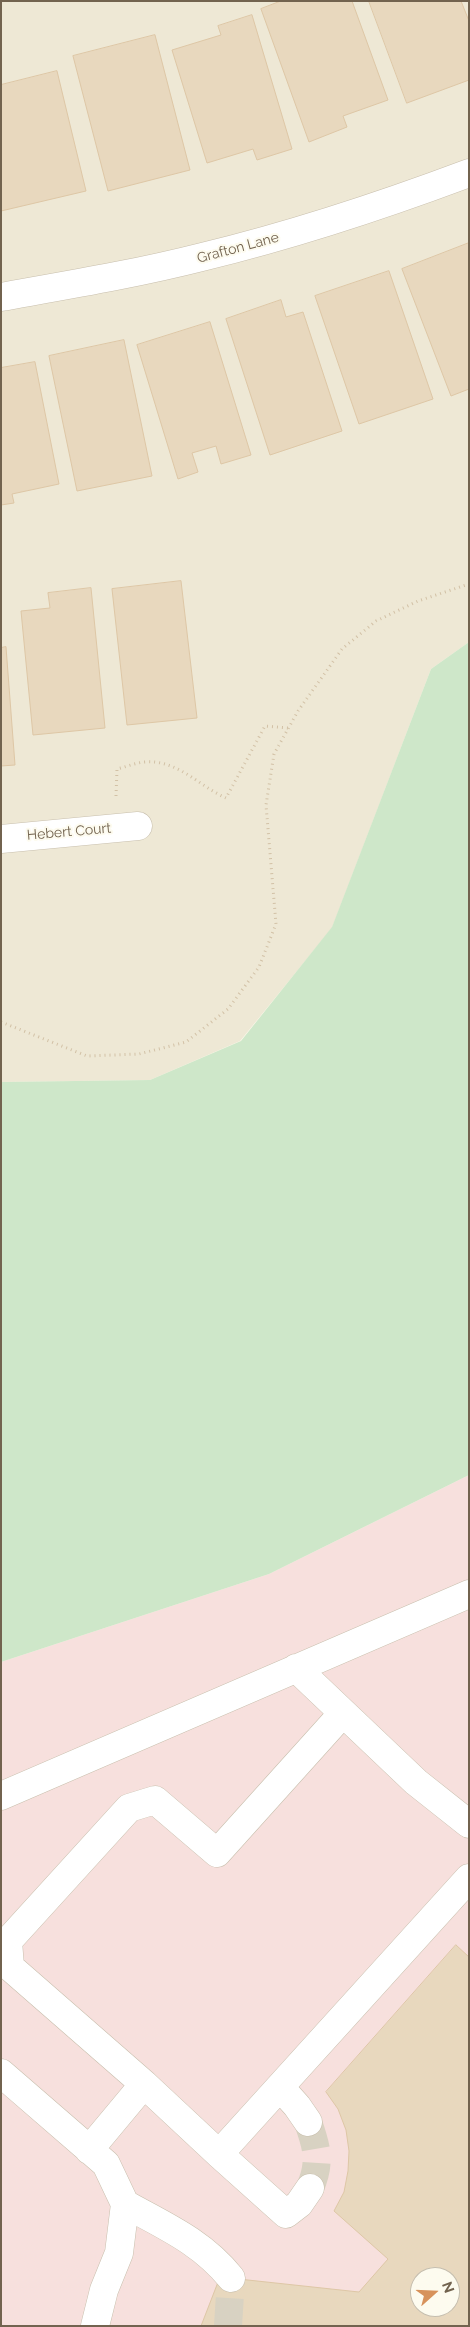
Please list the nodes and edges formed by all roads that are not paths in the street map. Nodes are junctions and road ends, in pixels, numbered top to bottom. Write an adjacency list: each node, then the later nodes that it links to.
1 (469, 174): 2 (street, Grafton Lane)
2 (1, 297)
3 (127, 827): 4 (street, Hebert Court)
4 (1, 839)
5 (469, 1594): 6 (street)
6 (296, 1668): 7 (street); 8 (street)
7 (343, 1713): 9 (street); 12 (street)
8 (1, 1796)
9 (469, 1824)
10 (469, 1878): 13 (street)
11 (1, 2073): 15 (street)
12 (144, 2084): 15 (street); 16 (street)
13 (280, 2087): 14 (street); 16 (street)
14 (308, 2122)
15 (89, 2150): 18 (street)
16 (219, 2154): 17 (street)
17 (310, 2188)
18 (125, 2204): 19 (street); 20 (street)
19 (231, 2278)
20 (95, 2326)

